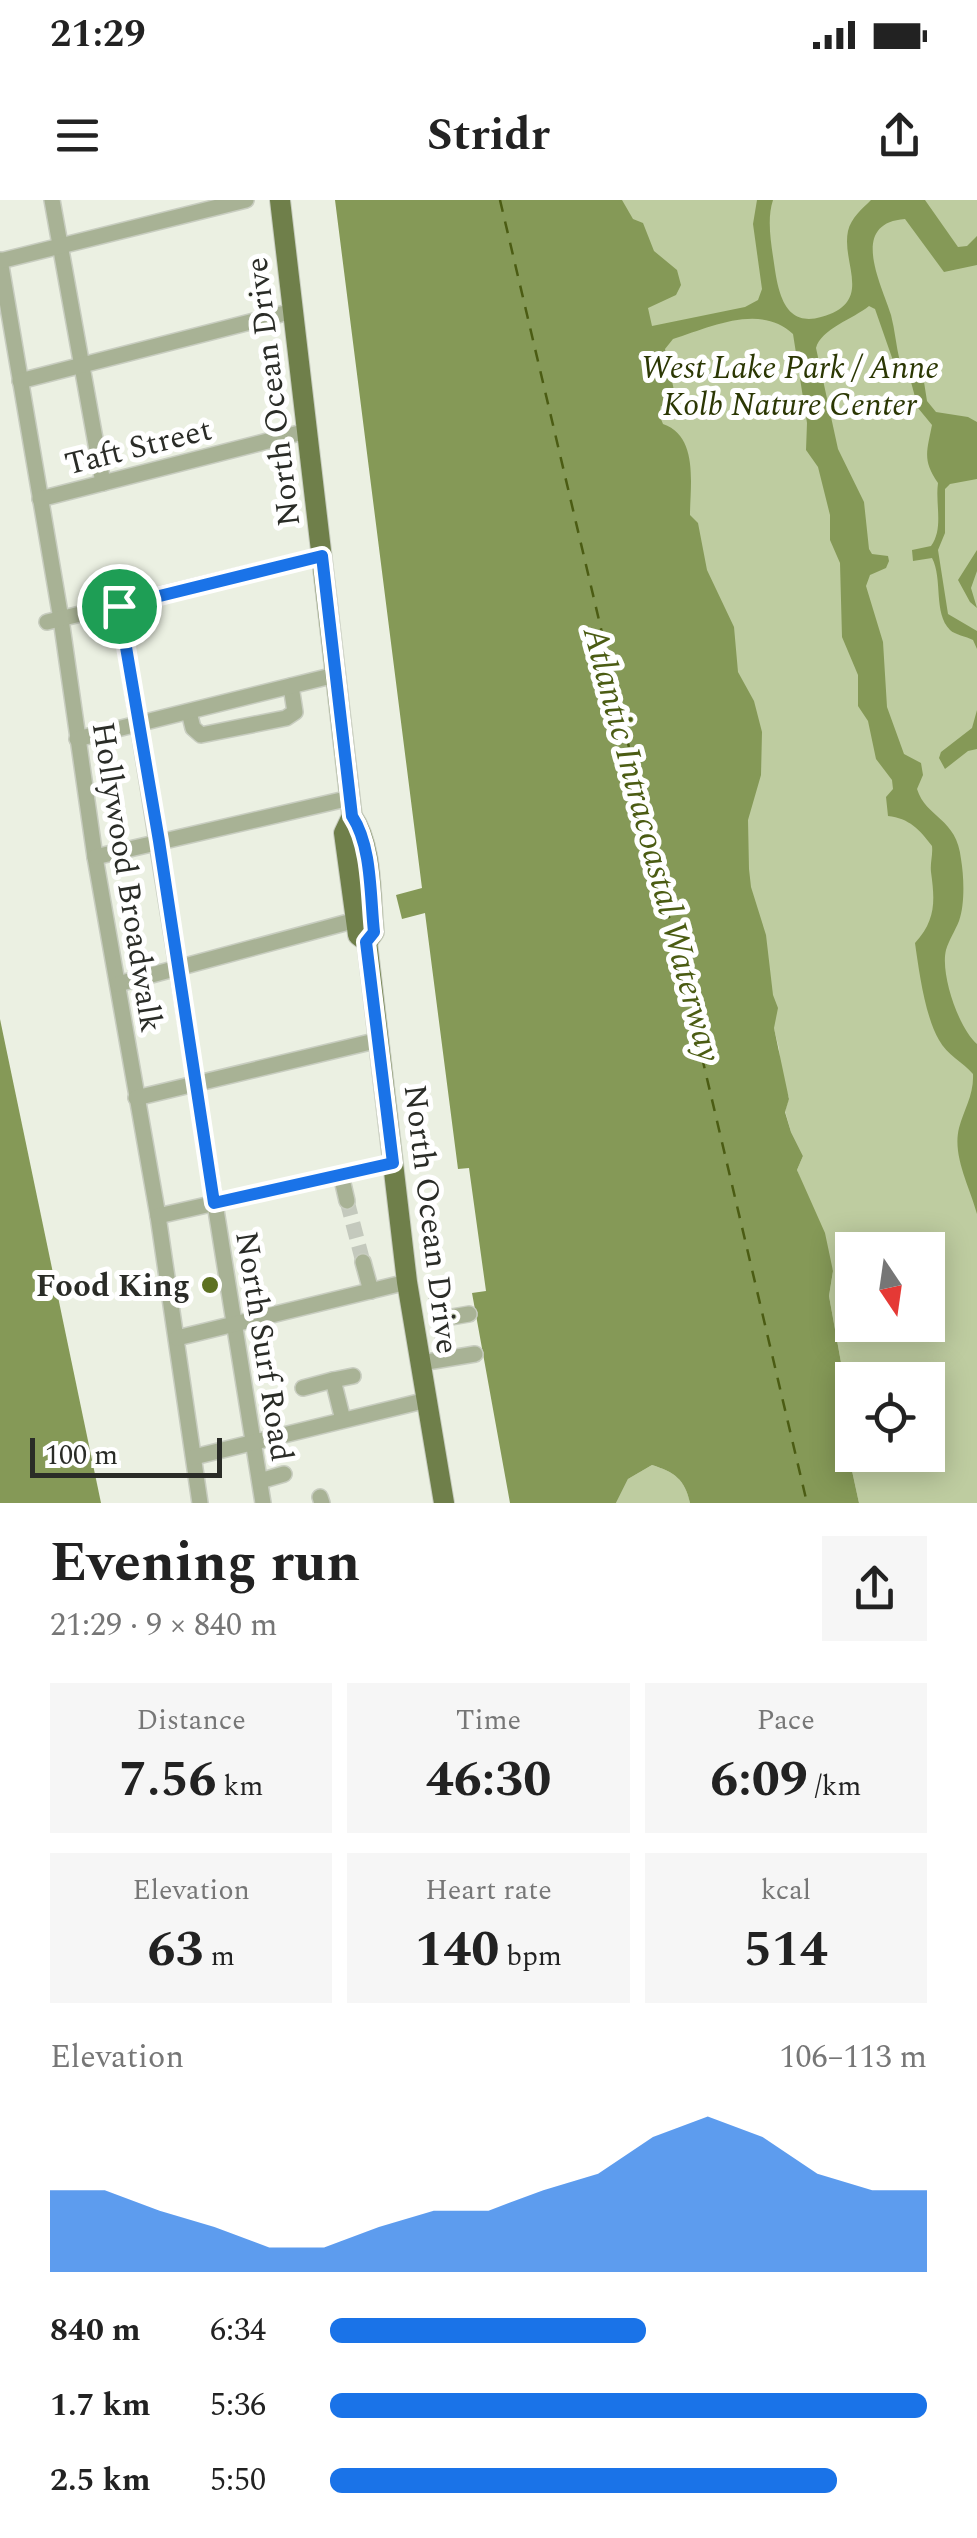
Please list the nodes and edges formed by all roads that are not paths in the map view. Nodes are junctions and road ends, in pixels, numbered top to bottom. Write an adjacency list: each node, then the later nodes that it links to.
1 (52, 200): 6 (street)
2 (170, 200): 5 (street)
3 (246, 200): 5 (street)
4 (280, 200): 8 (main road, North Ocean Drive)
5 (174, 218): 6 (street)
6 (59, 246): 7 (street); 9 (street)
7 (0, 260): 10 (street, Hollywood Broadwalk)
8 (293, 311): 9 (street); 11 (main road, North Ocean Drive)
9 (80, 366): 10 (street); 12 (street)
10 (20, 381): 13 (street, Hollywood Broadwalk)
11 (307, 431): 12 (street, Taft Street); 14 (main road, North Ocean Drive)
12 (103, 483): 13 (street, Taft Street)
13 (40, 499): 16 (street, Hollywood Broadwalk)
14 (322, 556): 15 (street); 17 (main road, North Ocean Drive)
15 (119, 606): 16 (street); 20 (street, North Surf Road)
16 (54, 621): 21 (street, Hollywood Broadwalk)
17 (335, 675): 18 (street); 22 (main road, North Ocean Drive)
18 (290, 686): 19 (street); 19 (street)
19 (189, 712): 20 (street)
20 (139, 725): 21 (street); 23 (street, North Surf Road)
21 (77, 739): 24 (street, Hollywood Broadwalk)
22 (351, 807): 23 (street); 25 (main road, North Ocean Drive); 26 (main road, North Ocean Drive)
23 (159, 841): 24 (street); 27 (street, North Surf Road)
24 (95, 856): 28 (street, Hollywood Broadwalk)
25 (356, 920): 26 (main road, North Ocean Drive); 27 (street)
26 (366, 942): 29 (main road, North Ocean Drive)
27 (177, 968): 28 (street); 30 (street, North Surf Road)
28 (118, 984): 31 (street, Hollywood Broadwalk)
29 (379, 1040): 30 (street); 32 (main road, North Ocean Drive)
30 (194, 1084): 31 (street); 35 (street, North Surf Road)
31 (136, 1098): 36 (street, Hollywood Broadwalk)
32 (393, 1163): 33 (street); 38 (main road, North Ocean Drive)
33 (341, 1175): 34 (street); 35 (street)
34 (347, 1201)
35 (214, 1203): 36 (street); 43 (street, North Surf Road)
36 (158, 1216): 44 (street, Hollywood Broadwalk)
37 (364, 1262): 39 (street)
38 (407, 1282): 39 (street); 47 (main road, North Ocean Drive)
39 (371, 1291): 43 (street)
40 (437, 1300): 42 (street)
41 (469, 1314): 42 (street)
42 (440, 1319): 46 (street)
43 (235, 1325): 44 (street); 53 (street, North Surf Road)
44 (176, 1338): 54 (street, Hollywood Broadwalk)
45 (475, 1354): 46 (street)
46 (447, 1358): 47 (street)
47 (420, 1363): 51 (main road, North Ocean Drive)
48 (353, 1376): 49 (street)
49 (333, 1380): 50 (street); 52 (street)
50 (302, 1388)
51 (427, 1400): 52 (street); 59 (main road, North Ocean Drive)
52 (342, 1420): 53 (street)
53 (253, 1442): 54 (street); 56 (street, North Surf Road)
54 (194, 1457): 57 (street, Hollywood Broadwalk)
55 (284, 1474): 56 (street)
56 (260, 1481): 58 (street, North Surf Road)
57 (200, 1503)
58 (263, 1503)
59 (444, 1503)

